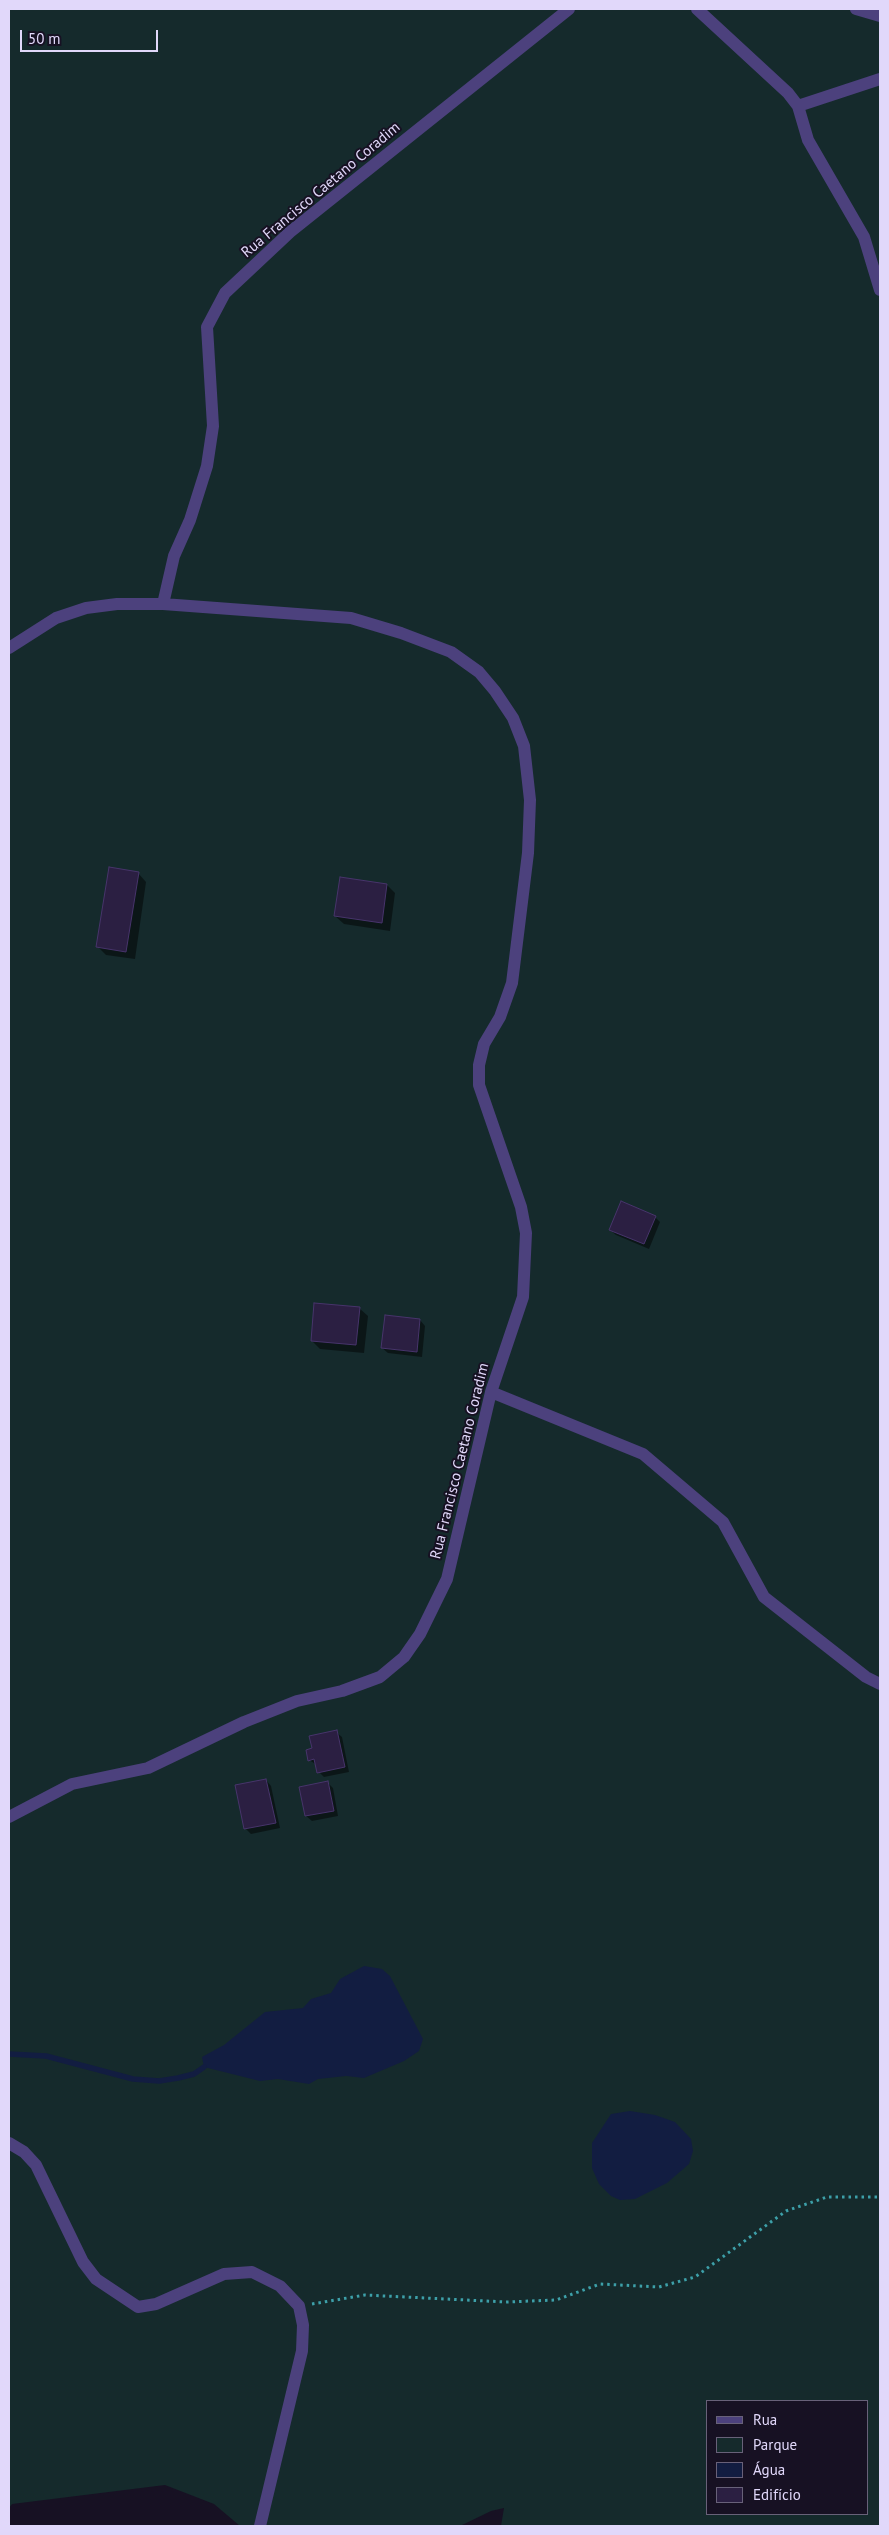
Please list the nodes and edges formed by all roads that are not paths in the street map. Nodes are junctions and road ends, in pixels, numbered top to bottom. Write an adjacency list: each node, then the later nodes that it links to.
1 (569, 9): 8 (street, Rua Francisco Caetano Coradim)
2 (697, 9): 6 (street)
3 (856, 9): 4 (street)
4 (880, 16)
5 (880, 79): 6 (street)
6 (798, 106): 7 (street)
7 (880, 290)
8 (163, 604): 9 (street); 10 (street, Rua Francisco Caetano Coradim)
9 (9, 648)
10 (491, 1392): 11 (street); 12 (street, Rua Francisco Caetano Coradim)
11 (880, 1684)
12 (9, 1816)
13 (9, 2143): 14 (street)
14 (260, 2526)

